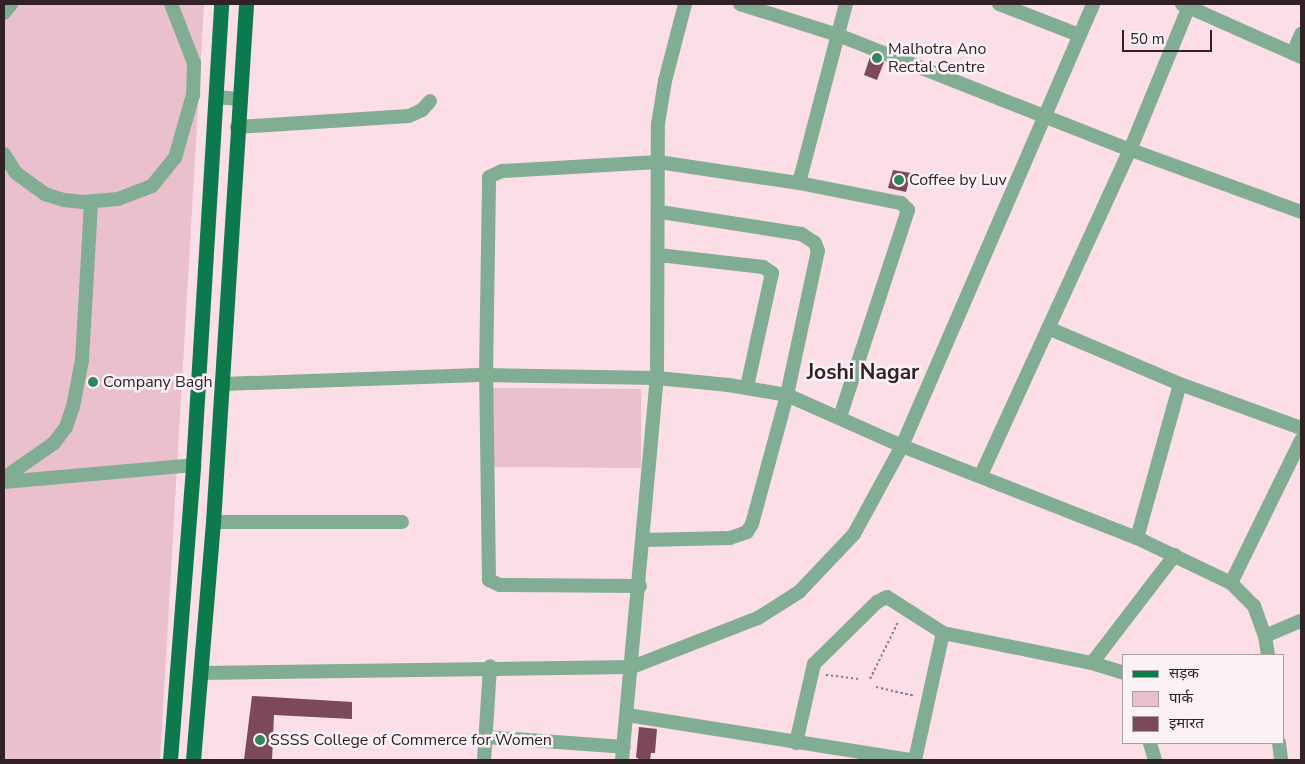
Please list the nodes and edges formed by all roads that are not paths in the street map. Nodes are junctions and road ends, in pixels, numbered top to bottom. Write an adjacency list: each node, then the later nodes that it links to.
1 (11, 4): 11 (street)
2 (171, 4): 25 (street)
3 (221, 4): 16 (main road)
4 (246, 4): 17 (main road)
5 (685, 4): 23 (street)
6 (740, 4): 13 (street)
7 (846, 4): 13 (street)
8 (999, 4): 14 (street)
9 (1093, 4): 14 (street)
10 (1187, 5): 15 (street); 21 (street)
11 (4, 13)
12 (1301, 34): 15 (street)
13 (838, 35): 19 (street); 24 (street)
14 (1079, 35): 19 (street)
15 (1297, 55)
16 (216, 97): 17 (street); 40 (main road)
17 (239, 99): 20 (main road)
18 (430, 101): 20 (street)
19 (1044, 116): 21 (street); 39 (street)
20 (237, 128): 32 (main road)
21 (1130, 150): 27 (street); 29 (street)
22 (4, 154): 25 (street)
23 (658, 162): 24 (street); 26 (street); 30 (street)
24 (799, 183): 36 (street)
25 (91, 202): 42 (street)
26 (660, 212): 28 (street); 35 (street)
27 (1301, 212)
28 (659, 255): 31 (street); 34 (street)
29 (1048, 328): 33 (street); 41 (street)
30 (486, 375): 31 (street); 32 (street); 49 (street)
31 (657, 378): 34 (street); 46 (street)
32 (222, 384): 43 (main road)
33 (1180, 384): 37 (street); 45 (street)
34 (747, 387): 35 (street)
35 (787, 395): 36 (street); 46 (street)
36 (840, 416): 39 (street)
37 (1301, 428)
38 (1301, 440): 48 (street)
39 (902, 446): 41 (street); 56 (street)
40 (193, 465): 42 (street); 66 (main road)
41 (981, 475): 45 (street)
42 (4, 480)
43 (213, 522): 44 (street); 58 (main road)
44 (402, 522)
45 (1136, 538): 47 (street)
46 (643, 540): 49 (street)
47 (1174, 555): 48 (street); 54 (street)
48 (1231, 582): 52 (street)
49 (640, 586): 56 (street)
50 (1301, 621): 52 (street)
51 (943, 633): 54 (street); 61 (street); 69 (street)
52 (1265, 636): 53 (street)
53 (1268, 654)
54 (1092, 662): 57 (street)
55 (490, 666): 56 (street); 58 (street); 60 (street)
56 (632, 667): 59 (street)
57 (1122, 672)
58 (201, 673): 67 (main road)
59 (627, 715): 61 (street); 64 (street)
60 (486, 737): 64 (street); 68 (street)
61 (796, 743): 65 (street)
62 (1150, 744): 70 (street)
63 (1279, 744): 71 (street)
64 (623, 754)
65 (855, 756): 69 (street)
66 (170, 760)
67 (193, 760)
68 (484, 760)
69 (913, 760)
70 (1155, 760)
71 (1281, 760)

